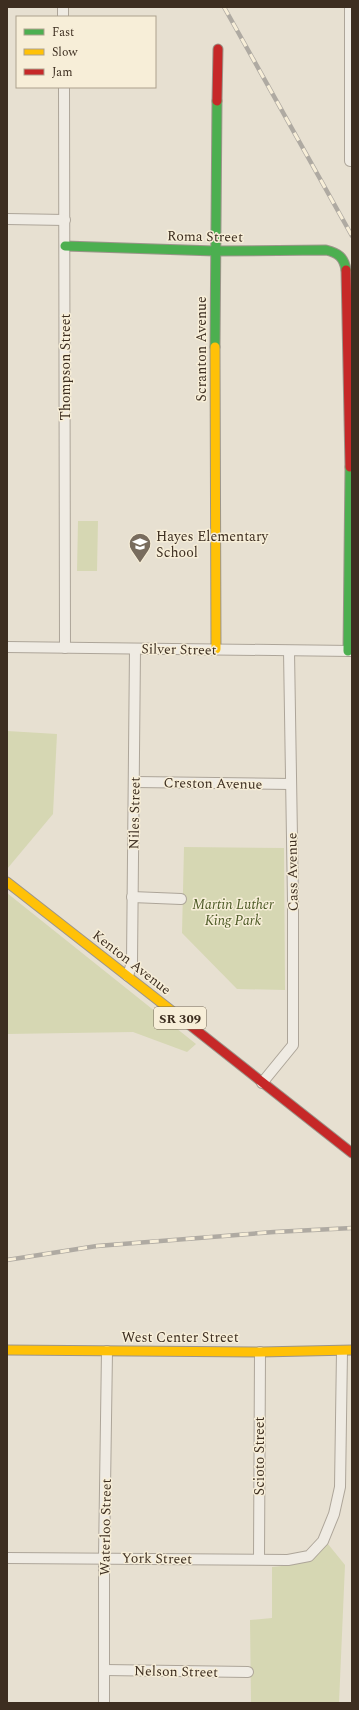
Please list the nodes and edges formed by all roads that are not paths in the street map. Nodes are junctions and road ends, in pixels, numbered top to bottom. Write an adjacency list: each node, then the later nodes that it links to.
1 (350, 7): 4 (street)
2 (218, 49): 8 (street, Scranton Avenue)
3 (64, 88): 6 (street, Thompson Street)
4 (351, 161)
5 (7, 219): 6 (street)
6 (65, 220): 7 (street, Thompson Street)
7 (65, 246): 8 (street, Roma Street); 12 (street, Thompson Street)
8 (215, 251): 9 (street, Roma Street); 14 (street, Scranton Avenue)
9 (351, 498): 10 (street)
10 (351, 568): 16 (street)
11 (7, 647): 12 (street, Silver Street)
12 (65, 648): 13 (street, Silver Street)
13 (135, 649): 14 (street, Silver Street); 17 (street, Niles Street)
14 (216, 649): 15 (street, Silver Street)
15 (289, 651): 16 (street, Silver Street); 18 (street, Cass Avenue)
16 (350, 651)
17 (135, 782): 18 (street, Creston Avenue); 20 (street, Niles Street)
18 (291, 784): 23 (street, Cass Avenue)
19 (7, 882): 22 (street, Kenton Avenue / SR 309)
20 (132, 897): 21 (street); 22 (street, Niles Street)
21 (181, 899)
22 (128, 976): 23 (street, Kenton Avenue / SR 309)
23 (262, 1083): 24 (street, Kenton Avenue / SR 309)
24 (352, 1153)
25 (7, 1350): 26 (street, West Center Street)
26 (108, 1351): 28 (street, West Center Street); 30 (street, Waterloo Street)
27 (347, 1351): 28 (street, West Center Street); 31 (street, York Street)
28 (260, 1352): 31 (street, Scioto Street)
29 (7, 1558): 30 (street, York Street)
30 (104, 1558): 31 (street, York Street); 32 (street, Waterloo Street)
31 (259, 1559)
32 (105, 1670): 33 (street, Nelson Street); 34 (street, Waterloo Street)
33 (248, 1672)
34 (104, 1703)

